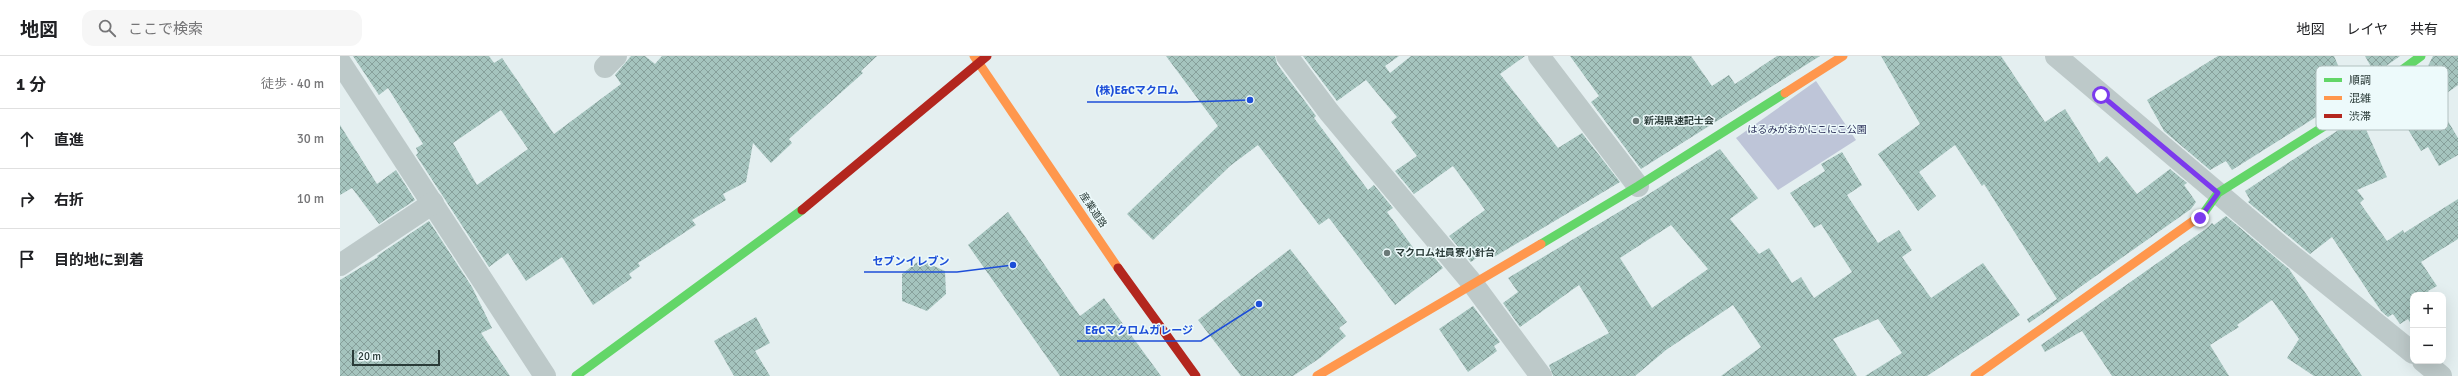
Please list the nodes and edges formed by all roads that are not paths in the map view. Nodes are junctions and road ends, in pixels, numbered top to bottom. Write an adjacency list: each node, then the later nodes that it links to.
1 (987, 56): 7 (street)
2 (1287, 56): 15 (street)
3 (1539, 56): 11 (street)
4 (1842, 56): 11 (street)
5 (2056, 56): 12 (street)
6 (2421, 56): 9 (street)
7 (976, 60): 19 (street); 20 (street, 産業道路)
8 (340, 62): 13 (street)
9 (2407, 66)
10 (2318, 130): 12 (street)
11 (1638, 186): 15 (street)
12 (2218, 193): 16 (street); 23 (street)
13 (433, 203): 14 (street); 18 (street)
14 (340, 265)
15 (1473, 284): 21 (street); 22 (street)
16 (2410, 351)
17 (2426, 364): 24 (street)
18 (545, 376)
19 (576, 376)
20 (1196, 376)
21 (1317, 376)
22 (1541, 376)
23 (1975, 376)
24 (2441, 376)

